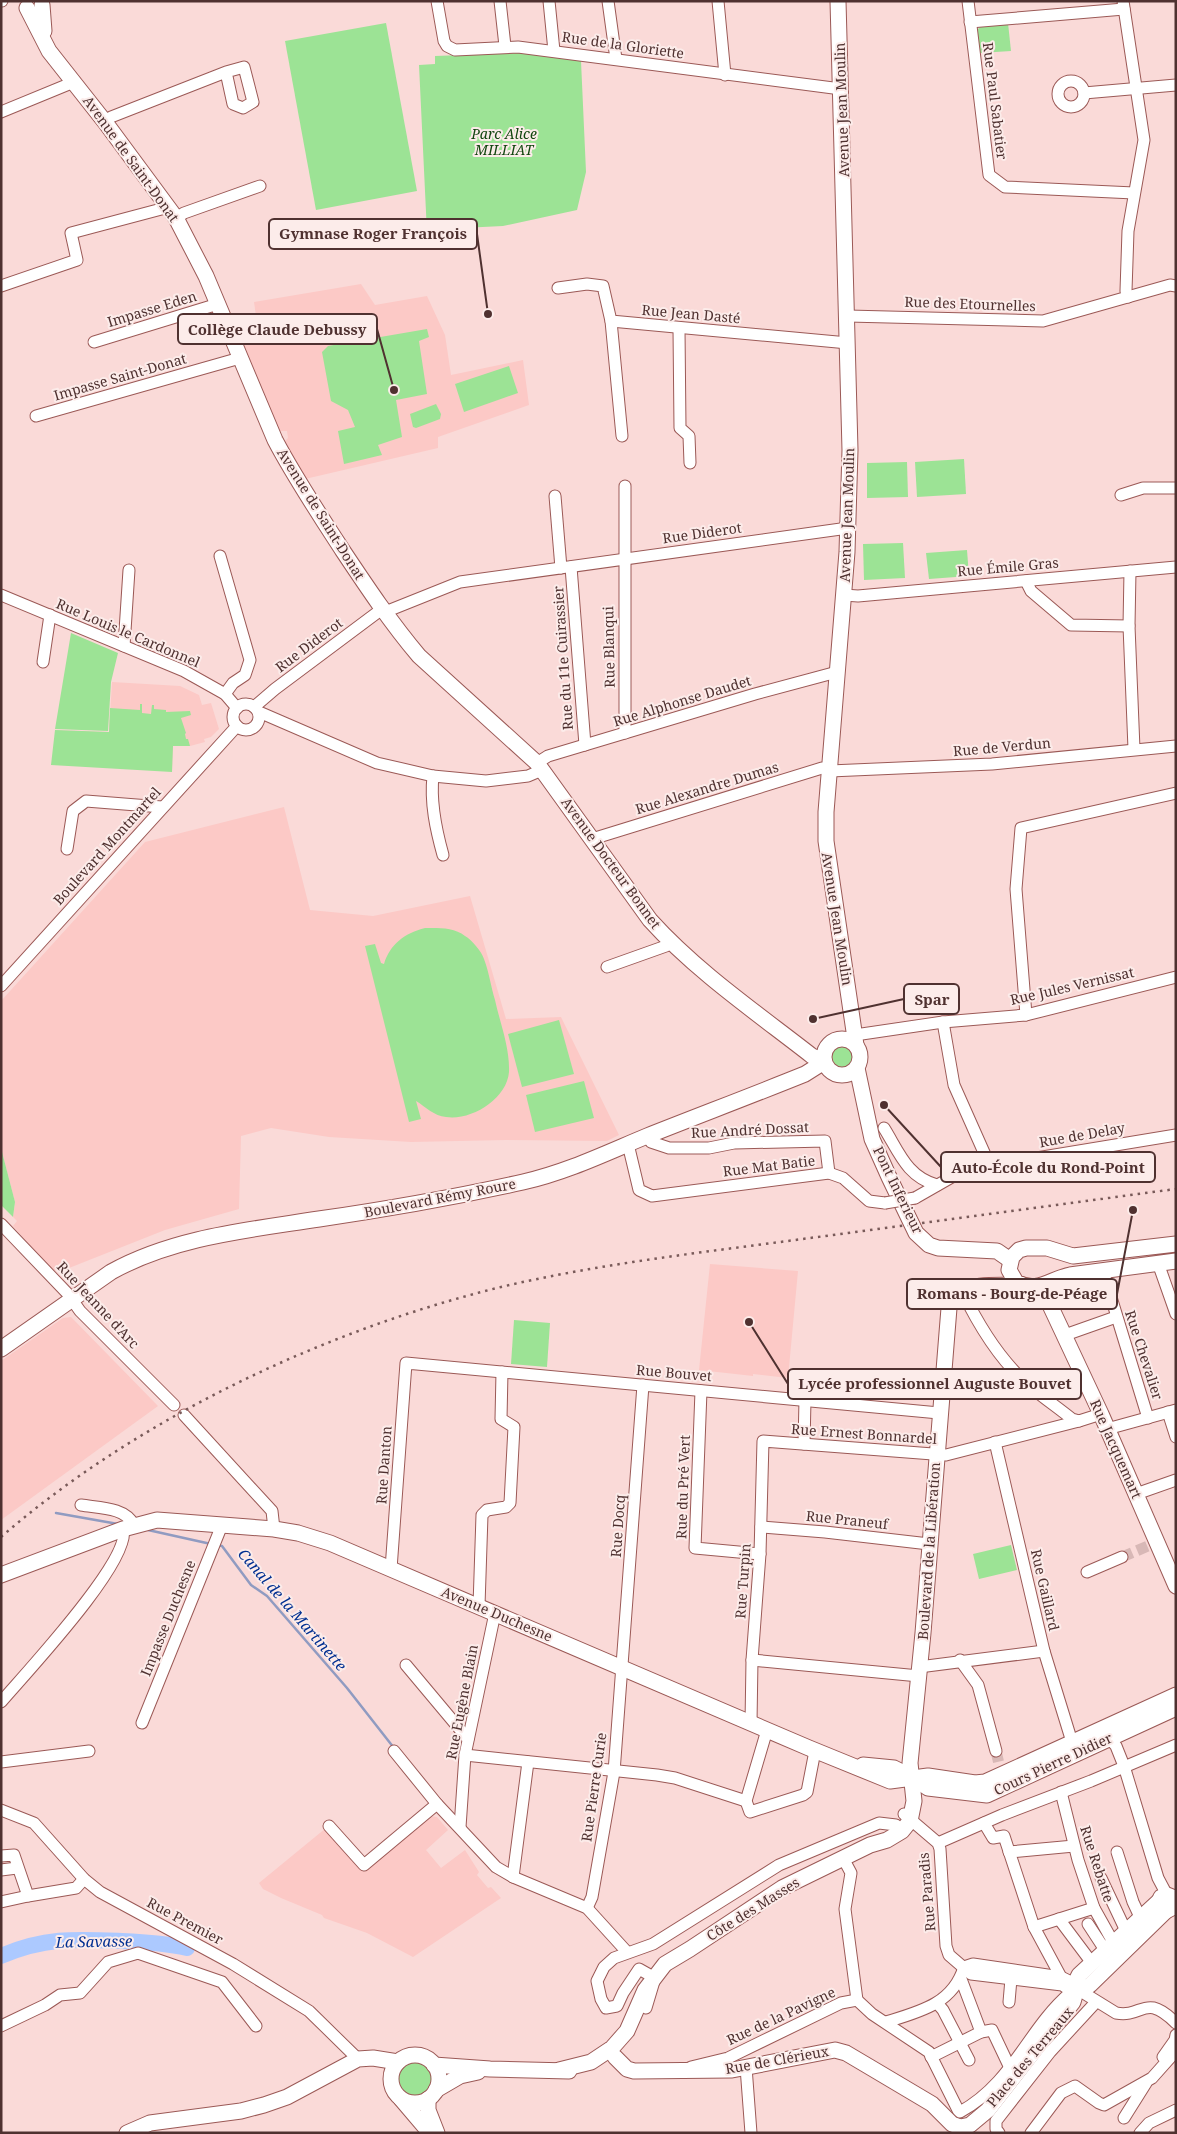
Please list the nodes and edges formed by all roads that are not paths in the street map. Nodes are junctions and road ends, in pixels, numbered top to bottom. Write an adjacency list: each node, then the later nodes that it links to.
1 (437, 1): 13 (street, Rue de la Gloriette)
2 (500, 1): 13 (street)
3 (549, 1): 14 (street)
4 (608, 1): 15 (street)
5 (718, 1): 17 (street)
6 (838, 1): 21 (main road, Avenue Jean Moulin)
7 (968, 1): 11 (street, Rue Paul Sabatier)
8 (44, 3): 9 (main road); 12 (main road, Avenue de Saint-Donat)
9 (22, 4): 12 (main road, Avenue de Saint-Donat)
10 (1123, 5): 11 (street); 20 (street)
11 (970, 22): 26 (street, Rue Paul Sabatier)
12 (46, 42): 18 (main road, Avenue de Saint-Donat)
13 (504, 46): 14 (street, Rue de la Gloriette)
14 (554, 51): 15 (street, Rue de la Gloriette)
15 (616, 59): 17 (street, Rue de la Gloriette)
16 (226, 72): 24 (street)
17 (725, 75): 21 (street, Rue de la Gloriette)
18 (74, 82): 23 (street); 24 (main road, Avenue de Saint-Donat)
19 (1176, 85): 20 (street)
20 (1137, 88): 22 (street); 26 (street)
21 (841, 89): 33 (main road, Avenue Jean Moulin)
22 (1084, 93)
23 (1, 112)
24 (105, 122): 27 (main road, Avenue de Saint-Donat)
25 (260, 186): 27 (street)
26 (1134, 193): 31 (street)
27 (172, 213): 28 (street); 32 (main road, Avenue de Saint-Donat)
28 (1, 286)
29 (1176, 286): 31 (street, Rue des Etournelles)
30 (558, 288): 34 (street)
31 (1128, 297): 33 (street, Rue des Etournelles)
32 (218, 304): 36 (street, Impasse Eden); 38 (main road, Avenue de Saint-Donat)
33 (848, 316): 37 (main road, Avenue Jean Moulin)
34 (612, 321): 35 (street, Rue Jean Dasté); 40 (street)
35 (679, 329): 37 (street, Rue Jean Dasté); 41 (street)
36 (94, 342)
37 (848, 343): 46 (main road, Avenue Jean Moulin)
38 (240, 358): 39 (street, Impasse Saint-Donat); 57 (main road, Avenue de Saint-Donat)
39 (36, 416)
40 (622, 436)
41 (690, 463)
42 (625, 486): 48 (street, Rue Blanqui)
43 (1176, 488): 44 (street)
44 (1121, 495)
45 (555, 496): 50 (street)
46 (848, 528): 48 (street, Rue Diderot); 56 (main road, Avenue Jean Moulin)
47 (220, 556): 63 (street)
48 (624, 560): 50 (street, Rue Diderot); 69 (street, Rue Blanqui)
49 (1176, 567): 52 (street, Rue Émile Gras); 53 (street)
50 (566, 568): 57 (street, Rue Diderot); 70 (street, Rue du 11e Cuirassier)
51 (129, 570): 60 (street)
52 (1130, 571): 54 (street, Rue Émile Gras); 59 (street)
53 (1176, 572)
54 (1026, 581): 56 (street, Rue Émile Gras); 59 (street)
55 (1, 595): 58 (street, Rue Louis le Cardonnel)
56 (844, 595): 62 (main road, Avenue Jean Moulin)
57 (384, 611): 65 (street, Rue Diderot); 73 (main road, Avenue de Saint-Donat)
58 (50, 615): 60 (street, Rue Louis le Cardonnel); 61 (street)
59 (1129, 626): 72 (street)
60 (124, 646): 63 (street, Rue Louis le Cardonnel)
61 (43, 662)
62 (837, 672): 69 (street, Rue Alphonse Daudet); 74 (main road, Avenue Jean Moulin)
63 (226, 694): 64 (street, Rue Louis le Cardonnel)
64 (237, 708): 65 (street); 67 (street)
65 (257, 709): 66 (street); 68 (street)
66 (257, 725): 67 (street); 68 (street)
67 (236, 726): 77 (street, Boulevard Montmartel)
68 (290, 726): 75 (street)
69 (625, 733): 70 (street, Rue Alphonse Daudet)
70 (585, 745): 73 (street, Rue Alphonse Daudet)
71 (1176, 746): 72 (street, Rue de Verdun)
72 (1134, 749): 74 (street, Rue de Verdun)
73 (539, 767): 75 (street); 78 (main road, Avenue Docteur Bonnet)
74 (830, 769): 78 (street, Rue Alexandre Dumas); 87 (main road, Avenue Jean Moulin)
75 (433, 776): 80 (street)
76 (1176, 793): 85 (street)
77 (162, 807): 79 (street); 84 (street, Boulevard Montmartel)
78 (592, 839): 81 (main road, Avenue Docteur Bonnet)
79 (67, 849)
80 (443, 855)
81 (671, 943): 82 (street); 88 (main road, Avenue Docteur Bonnet)
82 (607, 966)
83 (1176, 977): 85 (street, Rue Jules Vernissat)
84 (1, 986)
85 (1026, 1015): 86 (street, Rue Jules Vernissat)
86 (943, 1022): 87 (street, Rue Jules Vernissat); 95 (street)
87 (852, 1036): 89 (main road); 89 (main road, Avenue Jean Moulin)
88 (800, 1047): 89 (main road); 90 (main road)
89 (835, 1064): 90 (main road, Boulevard Rémy Roure); 101 (main road, Pont Inferieur)
90 (801, 1075): 93 (main road, Boulevard Rémy Roure)
91 (884, 1128): 97 (street)
92 (1176, 1135): 95 (street, Rue de Delay)
93 (648, 1136): 94 (main road, Boulevard Rémy Roure); 96 (street, Rue André Dossat)
94 (628, 1144): 96 (street, Rue Mat Batie); 110 (main road, Boulevard Rémy Roure)
95 (990, 1166): 97 (street, Rue de Delay)
96 (829, 1173): 97 (street, Rue Mat Batie, bridge)
97 (937, 1184)
98 (2, 1227): 110 (street, Rue Jeanne d'Arc)
99 (1176, 1244): 100 (main road)
100 (1054, 1252): 101 (main road); 105 (main road)
101 (1012, 1260): 106 (main road); 107 (main road)
102 (1176, 1261): 103 (main road)
103 (1158, 1264): 104 (main road); 111 (street)
104 (1103, 1271): 105 (main road); 112 (street, Rue Chevalier)
105 (1058, 1278): 108 (main road)
106 (1022, 1285): 107 (main road); 108 (main road)
107 (985, 1286): 109 (main road)
108 (1041, 1286): 113 (main road, Rue Jacquemart)
109 (962, 1291): 122 (main road, Boulevard de la Libération); 126 (street)
110 (72, 1300): 114 (main road, Boulevard Rémy Roure); 120 (street, Rue Jeanne d'Arc)
111 (1176, 1314)
112 (1116, 1317): 113 (street); 125 (street, Rue Chevalier)
113 (1066, 1335): 123 (main road, Rue Jacquemart)
114 (1, 1350)
115 (406, 1363): 116 (street, Rue Bouvet); 143 (street, Rue Danton)
116 (502, 1372): 117 (street, Rue Bouvet); 147 (street)
117 (643, 1385): 118 (street, Rue Bouvet); 153 (street, Rue Docq)
118 (702, 1391): 119 (street, Rue Bouvet); 141 (street, Rue du Pré Vert)
119 (805, 1400): 122 (street, Rue Bouvet); 131 (street)
120 (174, 1406)
121 (1172, 1411): 125 (street); 128 (street)
122 (940, 1413): 132 (main road, Boulevard de la Libération)
123 (1101, 1414): 126 (street, Rue Ernest Bonnardel); 127 (main road, Rue Jacquemart)
124 (184, 1415): 139 (street)
125 (1148, 1418): 127 (street)
126 (1079, 1421): 130 (street, Rue Ernest Bonnardel)
127 (1107, 1429): 134 (main road, Rue Jacquemart)
128 (1176, 1436)
129 (763, 1442): 131 (street, Rue Ernest Bonnardel); 138 (street, Rue Turpin)
130 (995, 1442): 132 (street, Rue Ernest Bonnardel); 149 (street, Rue Gaillard)
131 (804, 1444): 132 (street, Rue Ernest Bonnardel)
132 (936, 1455): 140 (main road, Boulevard de la Libération)
133 (1176, 1480): 134 (street)
134 (1136, 1494): 146 (main road, Rue Jacquemart)
135 (81, 1505): 137 (street)
136 (222, 1525): 137 (main road, Avenue Duchesne); 139 (main road, Avenue Duchesne); 159 (street, Impasse Duchesne)
137 (128, 1527): 145 (main road, Avenue Duchesne); 156 (street)
138 (761, 1528): 140 (street, Rue Praneuf); 141 (street, Rue Turpin)
139 (274, 1529): 143 (main road, Avenue Duchesne)
140 (930, 1544): 154 (main road, Boulevard de la Libération)
141 (760, 1554): 150 (street, Rue Turpin)
142 (1122, 1557): 144 (street)
143 (391, 1569): 147 (main road, Avenue Duchesne)
144 (1087, 1572)
145 (1, 1575)
146 (1176, 1586)
147 (479, 1606): 148 (main road, Avenue Duchesne)
148 (495, 1613): 153 (main road, Avenue Duchesne); 162 (street, Rue Eugène Blain)
149 (1044, 1651): 151 (street); 163 (street, Rue Gaillard)
150 (752, 1660): 154 (street); 158 (street, Rue Turpin)
151 (960, 1660): 154 (street); 168 (street)
152 (406, 1665): 162 (street)
153 (623, 1668): 158 (main road, Avenue Duchesne); 173 (street, Rue Pierre Curie)
154 (919, 1672): 174 (main road, Boulevard de la Libération)
155 (1176, 1695): 163 (main road, Cours Pierre Didier)
156 (1, 1702)
157 (1176, 1708): 161 (main road, Cours Pierre Didier)
158 (751, 1722): 160 (main road, Avenue Duchesne)
159 (142, 1723)
160 (768, 1730): 167 (main road, Avenue Duchesne); 176 (street)
161 (1109, 1738): 172 (street); 174 (main road, Cours Pierre Didier)
162 (468, 1739): 169 (street, Rue Eugène Blain)
163 (1072, 1742): 174 (main road, Cours Pierre Didier)
164 (1176, 1745): 172 (street)
165 (89, 1751): 170 (street)
166 (394, 1751): 177 (street)
167 (815, 1751): 174 (main road, Avenue Duchesne); 176 (street)
168 (996, 1751)
169 (464, 1755): 171 (street); 182 (street, Rue Eugène Blain)
170 (1, 1762)
171 (528, 1762): 173 (street); 191 (street)
172 (1124, 1766): 175 (street); 195 (street)
173 (614, 1772): 176 (street); 197 (street, Rue Pierre Curie)
174 (912, 1777): 179 (main road)
175 (1061, 1792): 180 (street); 184 (street, Rue Rebatte)
176 (746, 1801)
177 (437, 1804): 181 (street); 182 (street)
178 (1, 1810): 192 (street, Rue Premier)
179 (903, 1820): 183 (street, Rue Paradis); 188 (main road, Côte des Masses); 206 (street)
180 (984, 1823): 183 (street); 185 (street)
181 (329, 1826)
182 (460, 1827): 191 (street)
183 (938, 1843): 209 (street, Rue Paradis)
184 (1074, 1846): 185 (street); 198 (street, Rue Rebatte)
185 (1009, 1852): 202 (street)
186 (1117, 1852): 199 (street)
187 (1, 1856): 189 (street)
188 (843, 1858): 205 (main road, Côte des Masses); 215 (street)
189 (17, 1868): 190 (street); 194 (street)
190 (1, 1870)
191 (513, 1877): 197 (street)
192 (84, 1878): 194 (street); 208 (street, Rue Premier)
193 (1100, 1878): 203 (street)
194 (28, 1896): 196 (street)
195 (1170, 1899): 199 (main road); 214 (main road)
196 (1, 1902)
197 (587, 1908): 206 (street)
198 (1094, 1908): 200 (street); 204 (street, Rue Rebatte)
199 (1140, 1917): 203 (main road)
200 (1059, 1919): 202 (street); 207 (street)
201 (1088, 1924): 204 (street)
202 (1034, 1927): 214 (street)
203 (1126, 1931): 204 (main road)
204 (1109, 1946): 207 (main road)
205 (690, 1949): 210 (main road, Côte des Masses); 219 (main road, Côte des Masses)
206 (627, 1952): 210 (street)
207 (1092, 1963): 214 (main road)
208 (233, 1964): 213 (street); 230 (street, Rue Premier)
209 (964, 1967): 211 (street); 212 (street); 214 (street)
210 (654, 1977): 219 (street); 228 (main road, Côte des Masses)
211 (960, 1979): 218 (street); 224 (street)
212 (1011, 1979): 214 (street); 216 (street)
213 (222, 1982): 222 (street); 223 (street)
214 (1072, 1987): 217 (street); 235 (street); 244 (main road)
215 (858, 2000): 220 (street, Rue de la Pavigne); 237 (street, Rue de la Pavigne)
216 (1010, 2002)
217 (1096, 2002): 221 (street); 249 (street, Place des Terreaux)
218 (937, 2003): 220 (street); 226 (street)
219 (646, 2008): 228 (main road, Côte des Masses)
220 (886, 2022): 229 (street, Rue de la Pavigne)
221 (1176, 2023)
222 (1, 2026)
223 (256, 2026)
224 (981, 2032): 226 (street); 235 (street)
225 (1176, 2035): 239 (street)
226 (960, 2043): 229 (street); 231 (street)
227 (1176, 2051): 239 (street)
228 (613, 2053): 236 (main road); 237 (main road, Rue de Clérieux)
229 (931, 2057): 235 (street)
230 (358, 2059): 232 (main road); 238 (main road); 245 (main road)
231 (969, 2060)
232 (398, 2062): 233 (main road); 238 (main road)
233 (434, 2065): 236 (main road); 240 (main road)
234 (746, 2067): 237 (main road, Rue de Clérieux); 244 (main road, Rue de Clérieux); 248 (street)
235 (1010, 2068)
236 (490, 2069): 240 (main road)
237 (682, 2072)
238 (391, 2079): 241 (main road)
239 (1141, 2082): 243 (street); 250 (street)
240 (432, 2094): 241 (main road); 247 (main road)
241 (401, 2099): 246 (main road)
242 (1176, 2110): 251 (street)
243 (1124, 2118)
244 (970, 2129)
245 (127, 2133)
246 (430, 2133)
247 (437, 2133)
248 (751, 2133)
249 (999, 2133)
250 (1031, 2133)
251 (1140, 2133)

